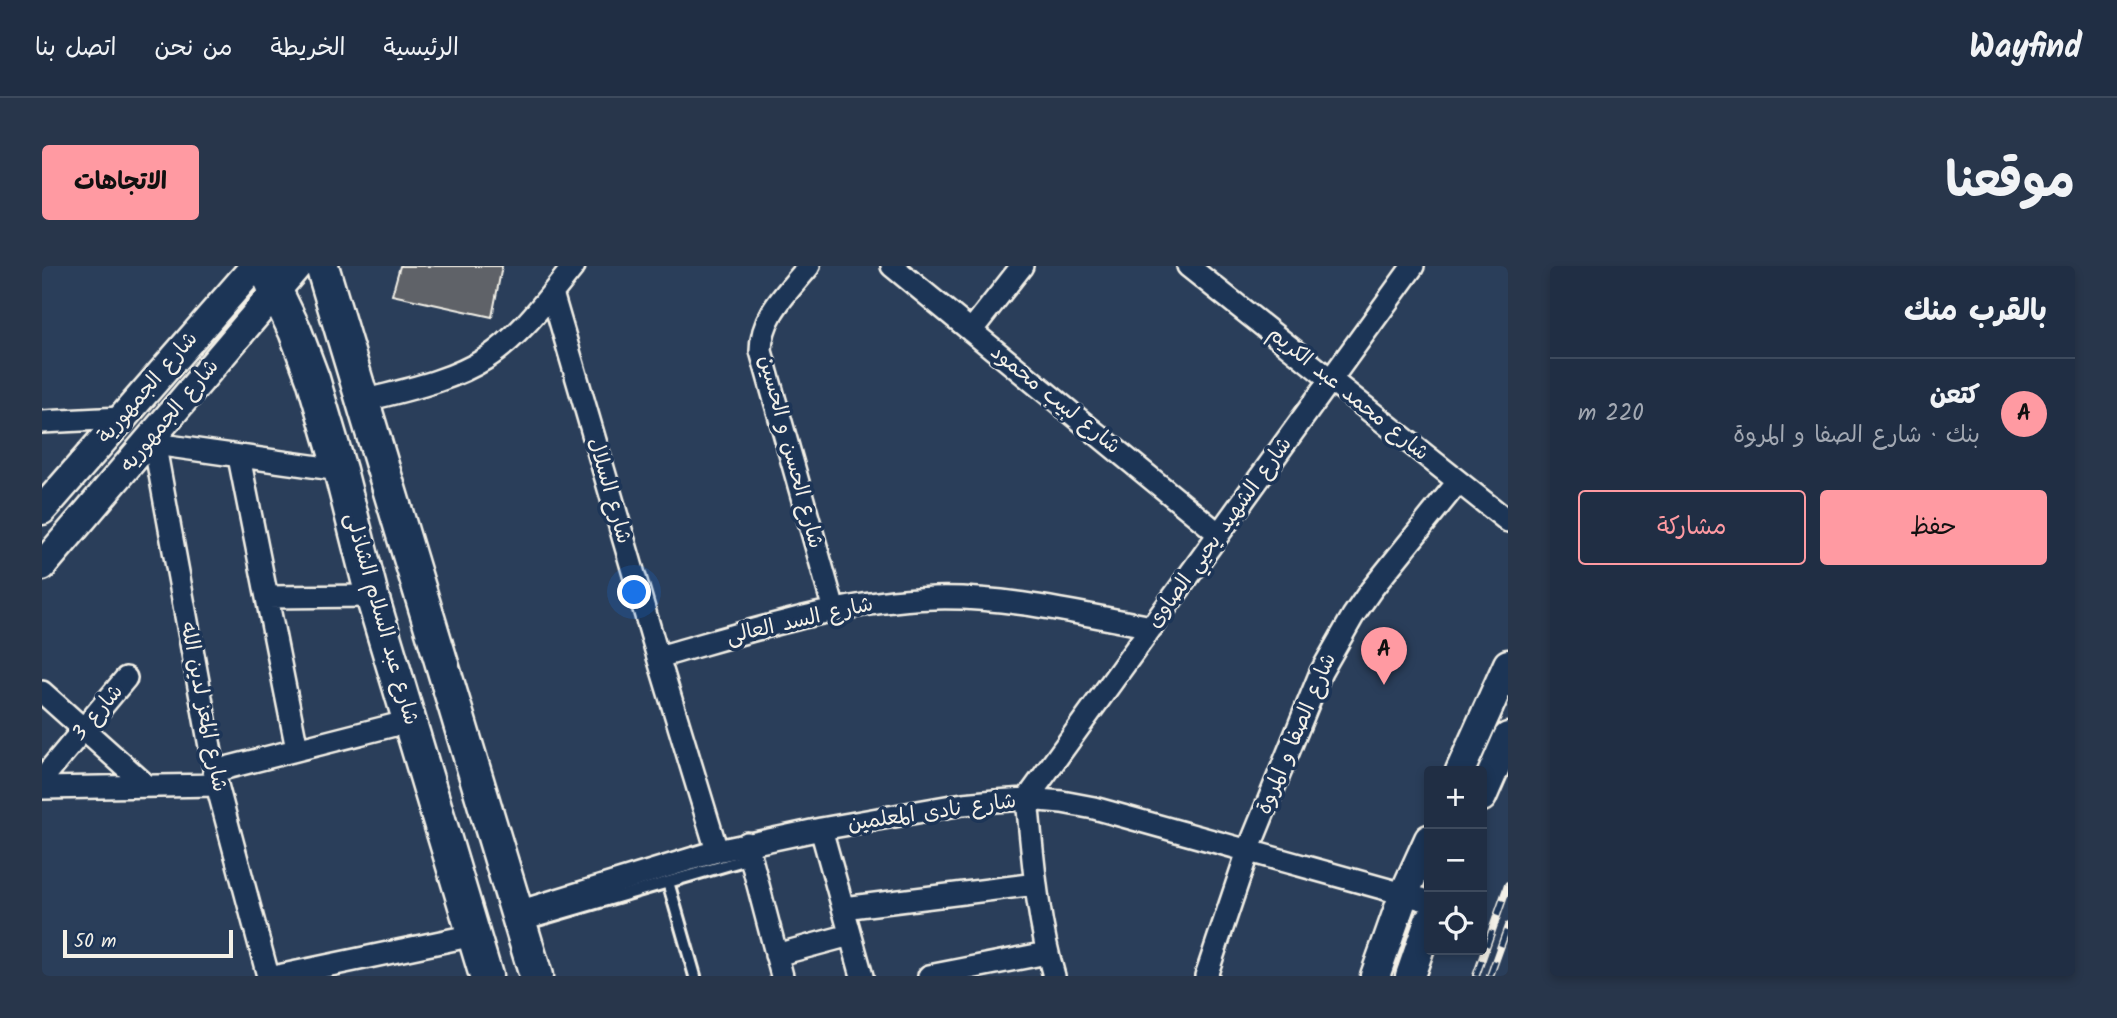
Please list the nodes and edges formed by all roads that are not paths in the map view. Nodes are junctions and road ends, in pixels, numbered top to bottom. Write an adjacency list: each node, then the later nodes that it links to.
1 (255, 266): 15 (main road, شارع الجمهورية)
2 (297, 266): 10 (main road, شارع الجمهوريه)
3 (322, 266): 14 (main road, شارع عبد السلام الشاذلى)
4 (574, 266): 11 (street)
5 (809, 266): 27 (street, شارع الحسن و الحسين)
6 (892, 266): 12 (street, شارع لبيب محمود)
7 (1022, 266): 12 (street)
8 (1188, 266): 13 (street, شارع محمد عبد الكريم)
9 (1413, 266): 13 (street, شارع الشهيد يحيي الصاوى)
10 (270, 279): 17 (main road, شارع الجمهوريه); 19 (main road, شارع عبد السلام الشاذلى)
11 (552, 293): 14 (street); 31 (street, شارع السلال)
12 (971, 331): 23 (street, شارع لبيب محمود)
13 (1331, 380): 20 (street, شارع محمد عبد الكريم); 23 (street, شارع الشهيد يحيي الصاوى)
14 (363, 401): 29 (main road, شارع عبد السلام الشاذلى)
15 (121, 418): 16 (street); 21 (main road, شارع الجمهورية)
16 (42, 422)
17 (154, 440): 18 (street); 24 (main road, شارع الجمهوريه); 40 (street, شارع المعز لدين الله)
18 (239, 457): 19 (street); 26 (street)
19 (340, 470): 25 (main road, شارع عبد السلام الشاذلى)
20 (1458, 482): 22 (street, شارع محمد عبد الكريم); 49 (street, شارع الصفا و المروة)
21 (42, 510)
22 (1508, 521)
23 (1219, 534): 28 (street, شارع الشهيد يحيي الصاوى)
24 (42, 566)
25 (373, 596): 26 (street); 30 (main road, شارع عبد السلام الشاذلى)
26 (267, 597): 38 (street)
27 (834, 610): 28 (street, شارع السد العالى); 31 (street, شارع السد العالى)
28 (1152, 627): 45 (street, شارع الشهيد يحيي الصاوى)
29 (435, 640): 30 (main road); 55 (main road, شارع عبد السلام الشاذلى)
30 (389, 653): 35 (main road, شارع عبد السلام الشاذلى)
31 (657, 657): 47 (street, شارع السلال)
32 (1508, 664): 39 (main road)
33 (126, 678): 36 (street, شارع 3)
34 (42, 692): 36 (street)
35 (410, 720): 38 (street); 56 (main road, شارع عبد السلام الشاذلى)
36 (84, 729): 41 (street, شارع 3); 43 (street)
37 (1508, 737): 42 (main road)
38 (298, 749): 40 (street)
39 (1462, 766)
40 (215, 778): 43 (street); 61 (street, شارع المعز لدين الله)
41 (42, 779)
42 (1487, 785)
43 (147, 786): 44 (street)
44 (42, 788)
45 (1027, 799): 46 (street, شارع نادى المعلمين); 49 (street, شارع نادى المعلمين); 52 (street)
46 (821, 829): 48 (street, شارع نادى المعلمين); 54 (street)
47 (717, 850): 48 (street, شارع نادى المعلمين); 55 (street, شارع نادى المعلمين)
48 (749, 850): 51 (lane); 60 (street)
49 (1248, 851): 53 (street, شارع نادى المعلمين); 70 (street, شارع الصفا و المروة)
50 (1424, 864): 53 (main road)
51 (668, 882): 55 (lane); 65 (lane)
52 (1036, 884): 54 (street); 59 (street)
53 (1417, 898): 71 (main road)
54 (843, 908): 57 (street)
55 (519, 918): 64 (main road, شارع عبد السلام الشاذلى)
56 (474, 935): 62 (street); 63 (main road, شارع عبد السلام الشاذلى)
57 (850, 935): 60 (street); 67 (street)
58 (1424, 935): 72 (main road)
59 (1047, 953): 68 (street); 69 (street)
60 (776, 955): 66 (street)
61 (268, 976)
62 (278, 976)
63 (486, 976)
64 (536, 976)
65 (695, 976)
66 (782, 976)
67 (862, 976)
68 (929, 976)
69 (1054, 976)
70 (1206, 976)
71 (1375, 976)
72 (1410, 976)

